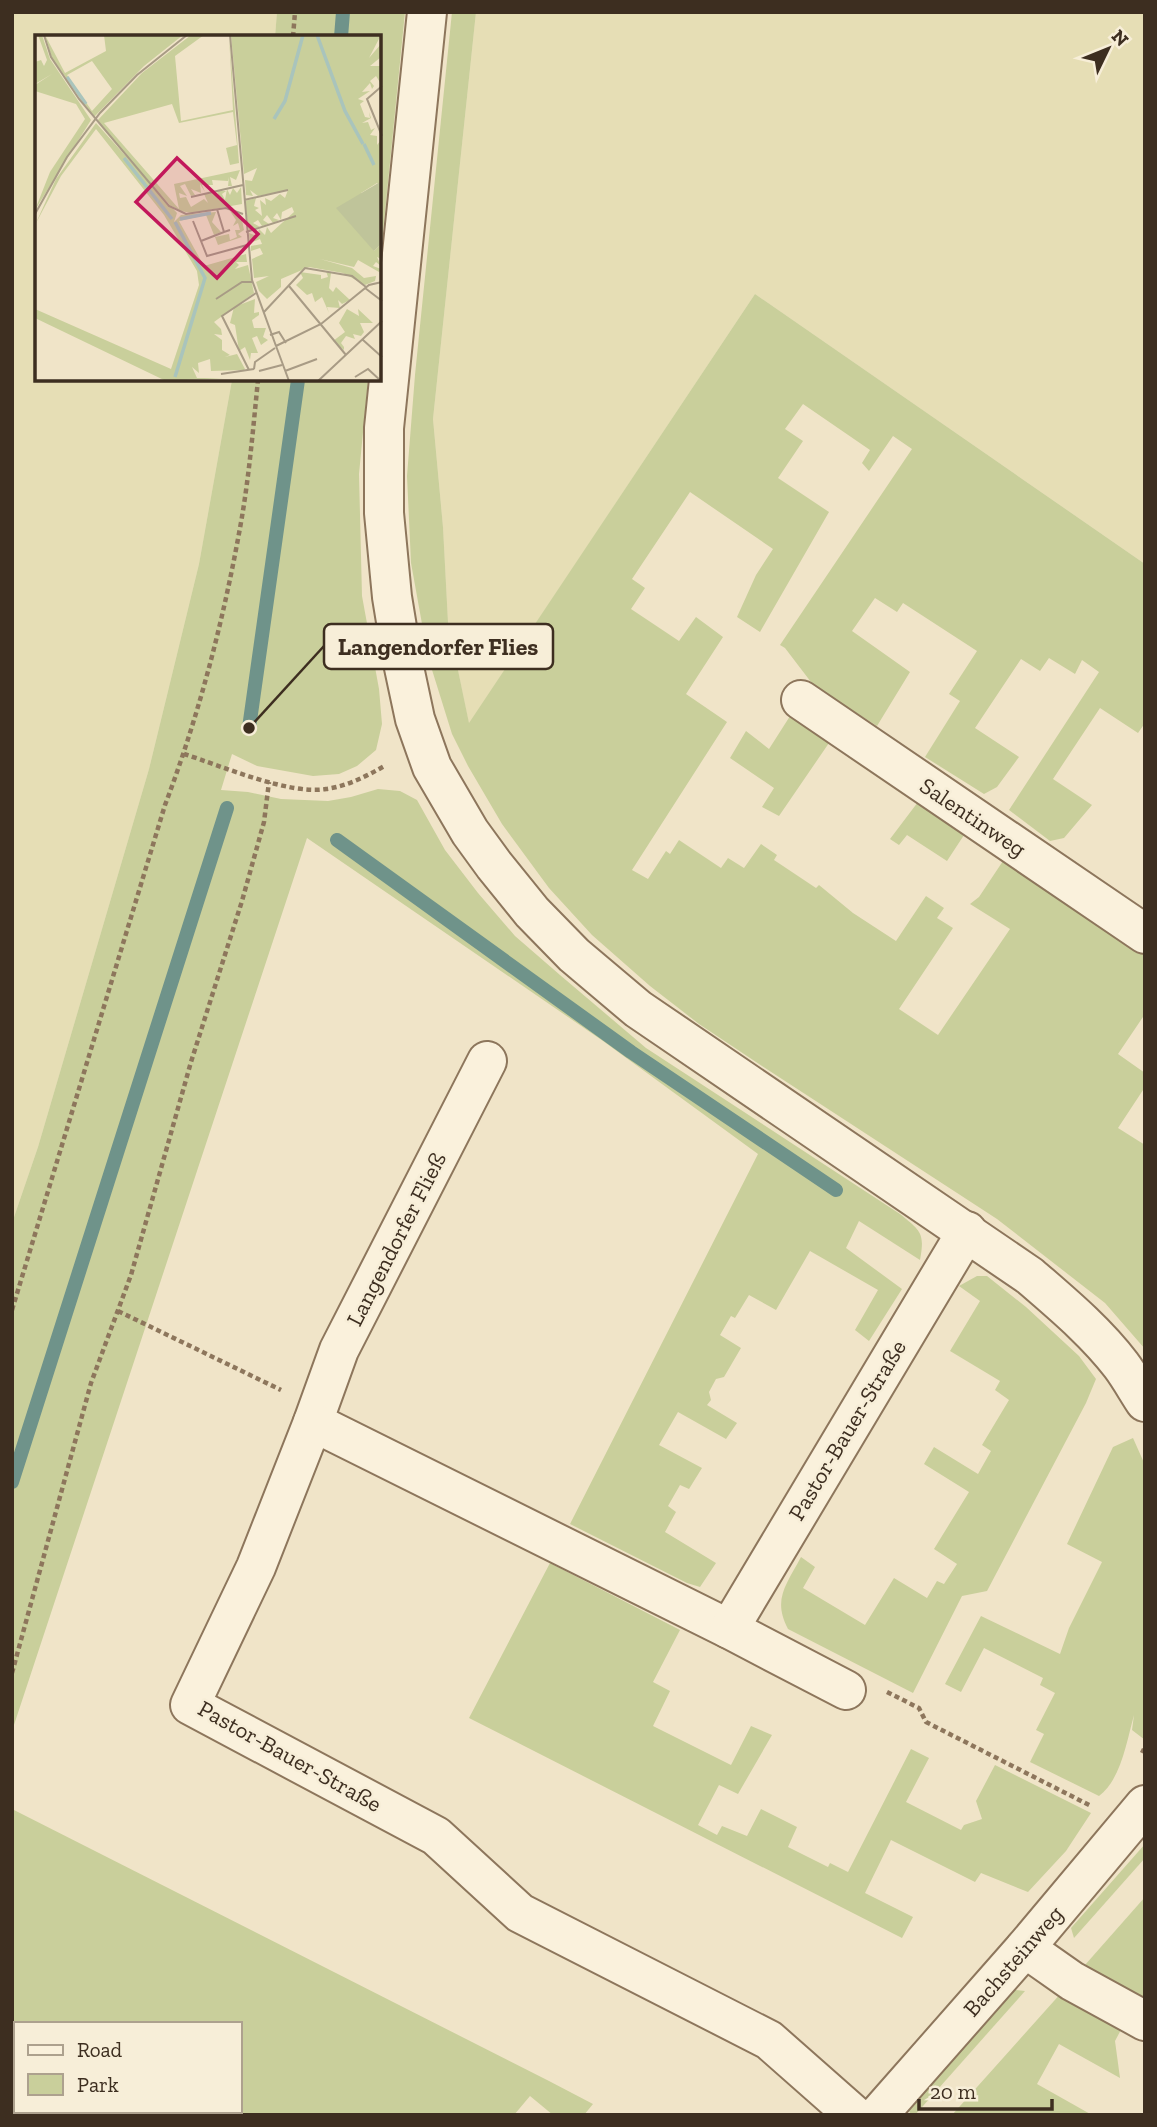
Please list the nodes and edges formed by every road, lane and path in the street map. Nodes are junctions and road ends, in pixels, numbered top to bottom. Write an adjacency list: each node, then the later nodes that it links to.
1 (295, 12): 3 (path)
2 (427, 12): 6 (street)
3 (293, 35)
4 (258, 382): 7 (path)
5 (801, 700): 9 (street, Salentinweg)
6 (423, 741): 8 (path); 11 (street)
7 (184, 754): 8 (path); 12 (path)
8 (270, 782): 13 (path)
9 (1145, 934)
10 (487, 1061): 15 (street, Langendorfer Fließ)
11 (967, 1231): 14 (street); 16 (street, Pastor-Bauer-Straße)
12 (12, 1310)
13 (118, 1311): 15 (path); 17 (path)
14 (1145, 1402)
15 (316, 1415): 16 (street); 24 (street, Pastor-Bauer-Straße)
16 (729, 1629): 18 (street)
17 (12, 1673)
18 (846, 1690)
19 (885, 1690): 21 (path)
20 (1145, 1805): 22 (street, Bachsteinweg)
21 (1100, 1811)
22 (1025, 1948): 23 (street); 25 (street, Bachsteinweg)
23 (1145, 2021)
24 (854, 2115)
25 (878, 2115)

